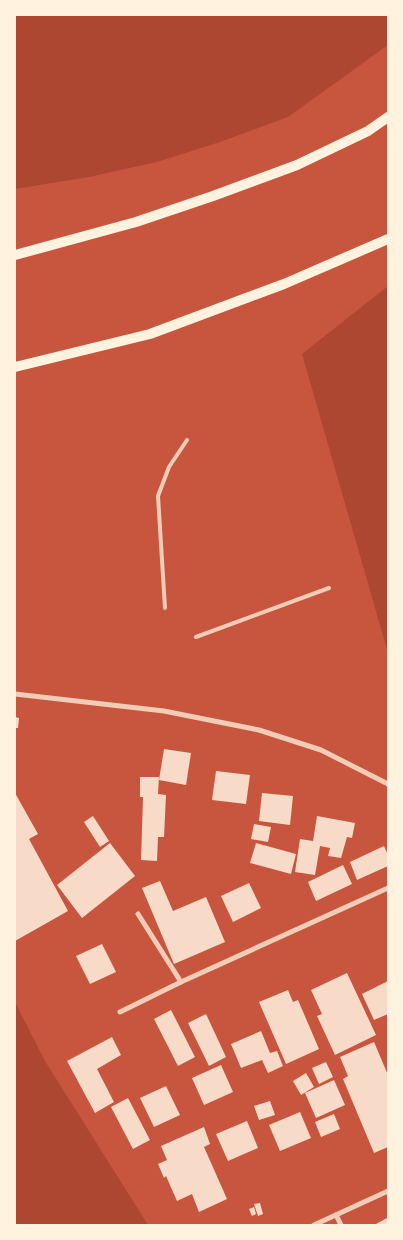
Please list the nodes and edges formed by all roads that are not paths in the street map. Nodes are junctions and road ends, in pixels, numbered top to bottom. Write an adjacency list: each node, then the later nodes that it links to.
1 (388, 117): 3 (main road)
2 (388, 239): 4 (main road)
3 (15, 255)
4 (15, 368)
5 (187, 440): 7 (lane)
6 (329, 588): 8 (lane)
7 (165, 608)
8 (196, 637)
9 (15, 694): 10 (street)
10 (388, 784)
11 (388, 888): 13 (street)
12 (138, 914): 13 (street)
13 (181, 982): 14 (street)
14 (120, 1012)
15 (388, 1191): 16 (street)
16 (336, 1215): 17 (street); 18 (street)
17 (314, 1225)
18 (341, 1225)

